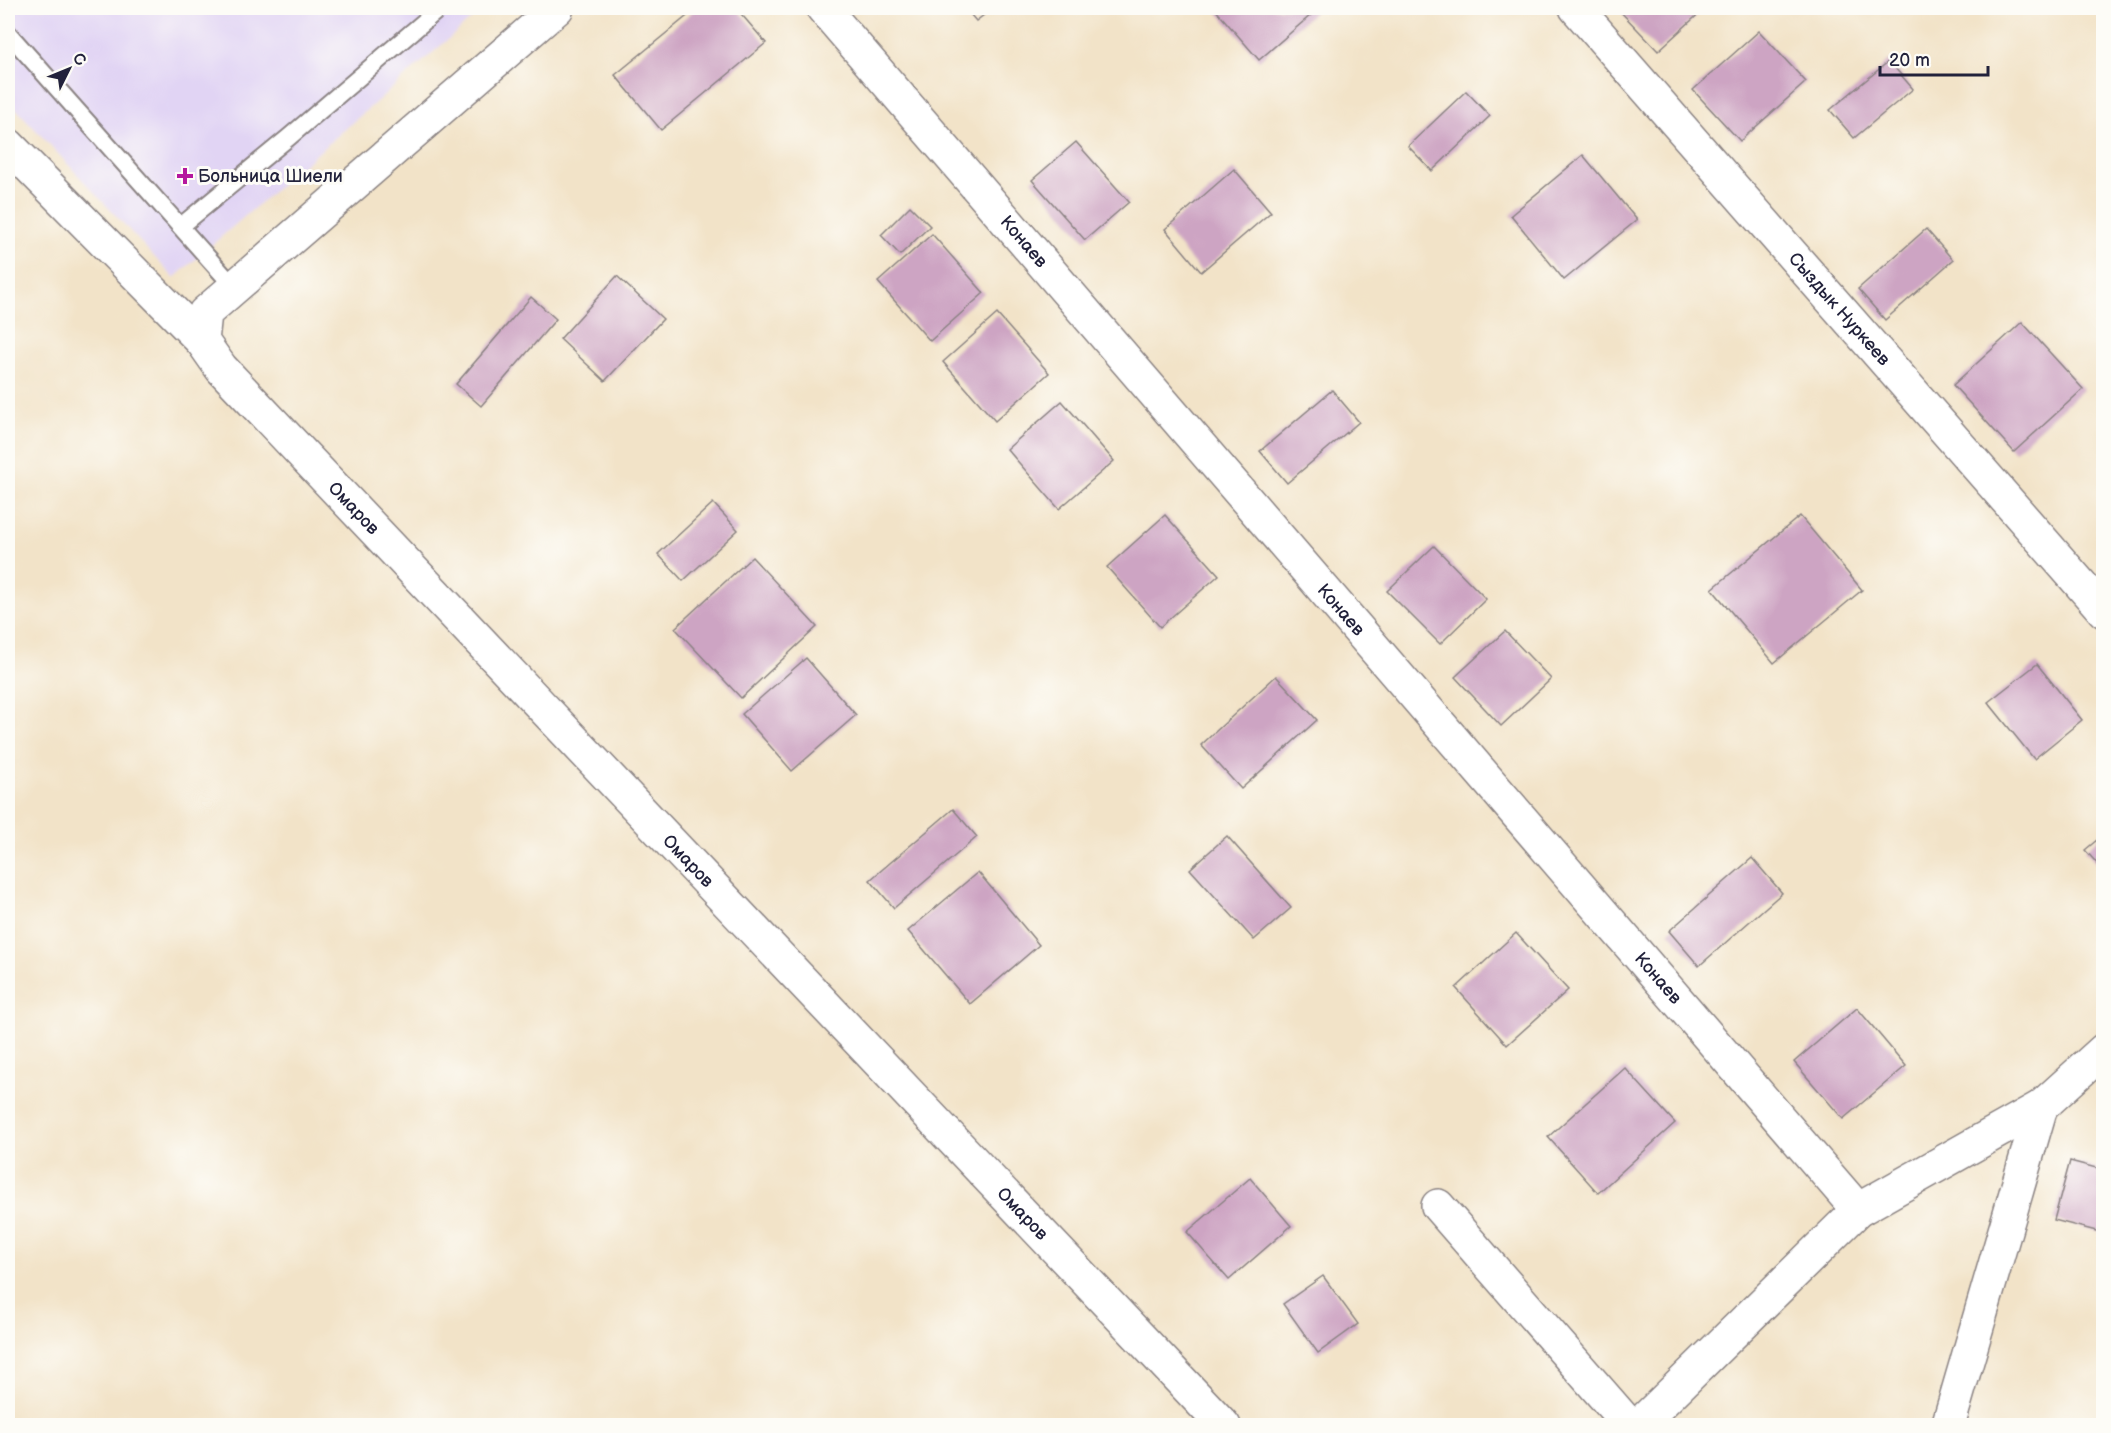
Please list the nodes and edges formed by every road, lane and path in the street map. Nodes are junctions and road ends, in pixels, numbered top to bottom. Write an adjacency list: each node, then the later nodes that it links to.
1 (440, 8): 7 (lane)
2 (557, 8): 8 (street)
3 (823, 8): 14 (street, Конаев)
4 (1576, 8): 10 (street, Сыздык Нуркеев)
5 (8, 33): 7 (lane)
6 (8, 145): 9 (street, Омаров)
7 (181, 226): 8 (lane)
8 (234, 286): 9 (street)
9 (202, 341): 15 (street, Омаров)
10 (2103, 611)
11 (2103, 1050): 12 (street)
12 (2041, 1107): 14 (street); 18 (street)
13 (1438, 1206): 16 (street)
14 (1858, 1210): 17 (street)
15 (1224, 1425)
16 (1630, 1425)
17 (1638, 1425)
18 (1948, 1425)

